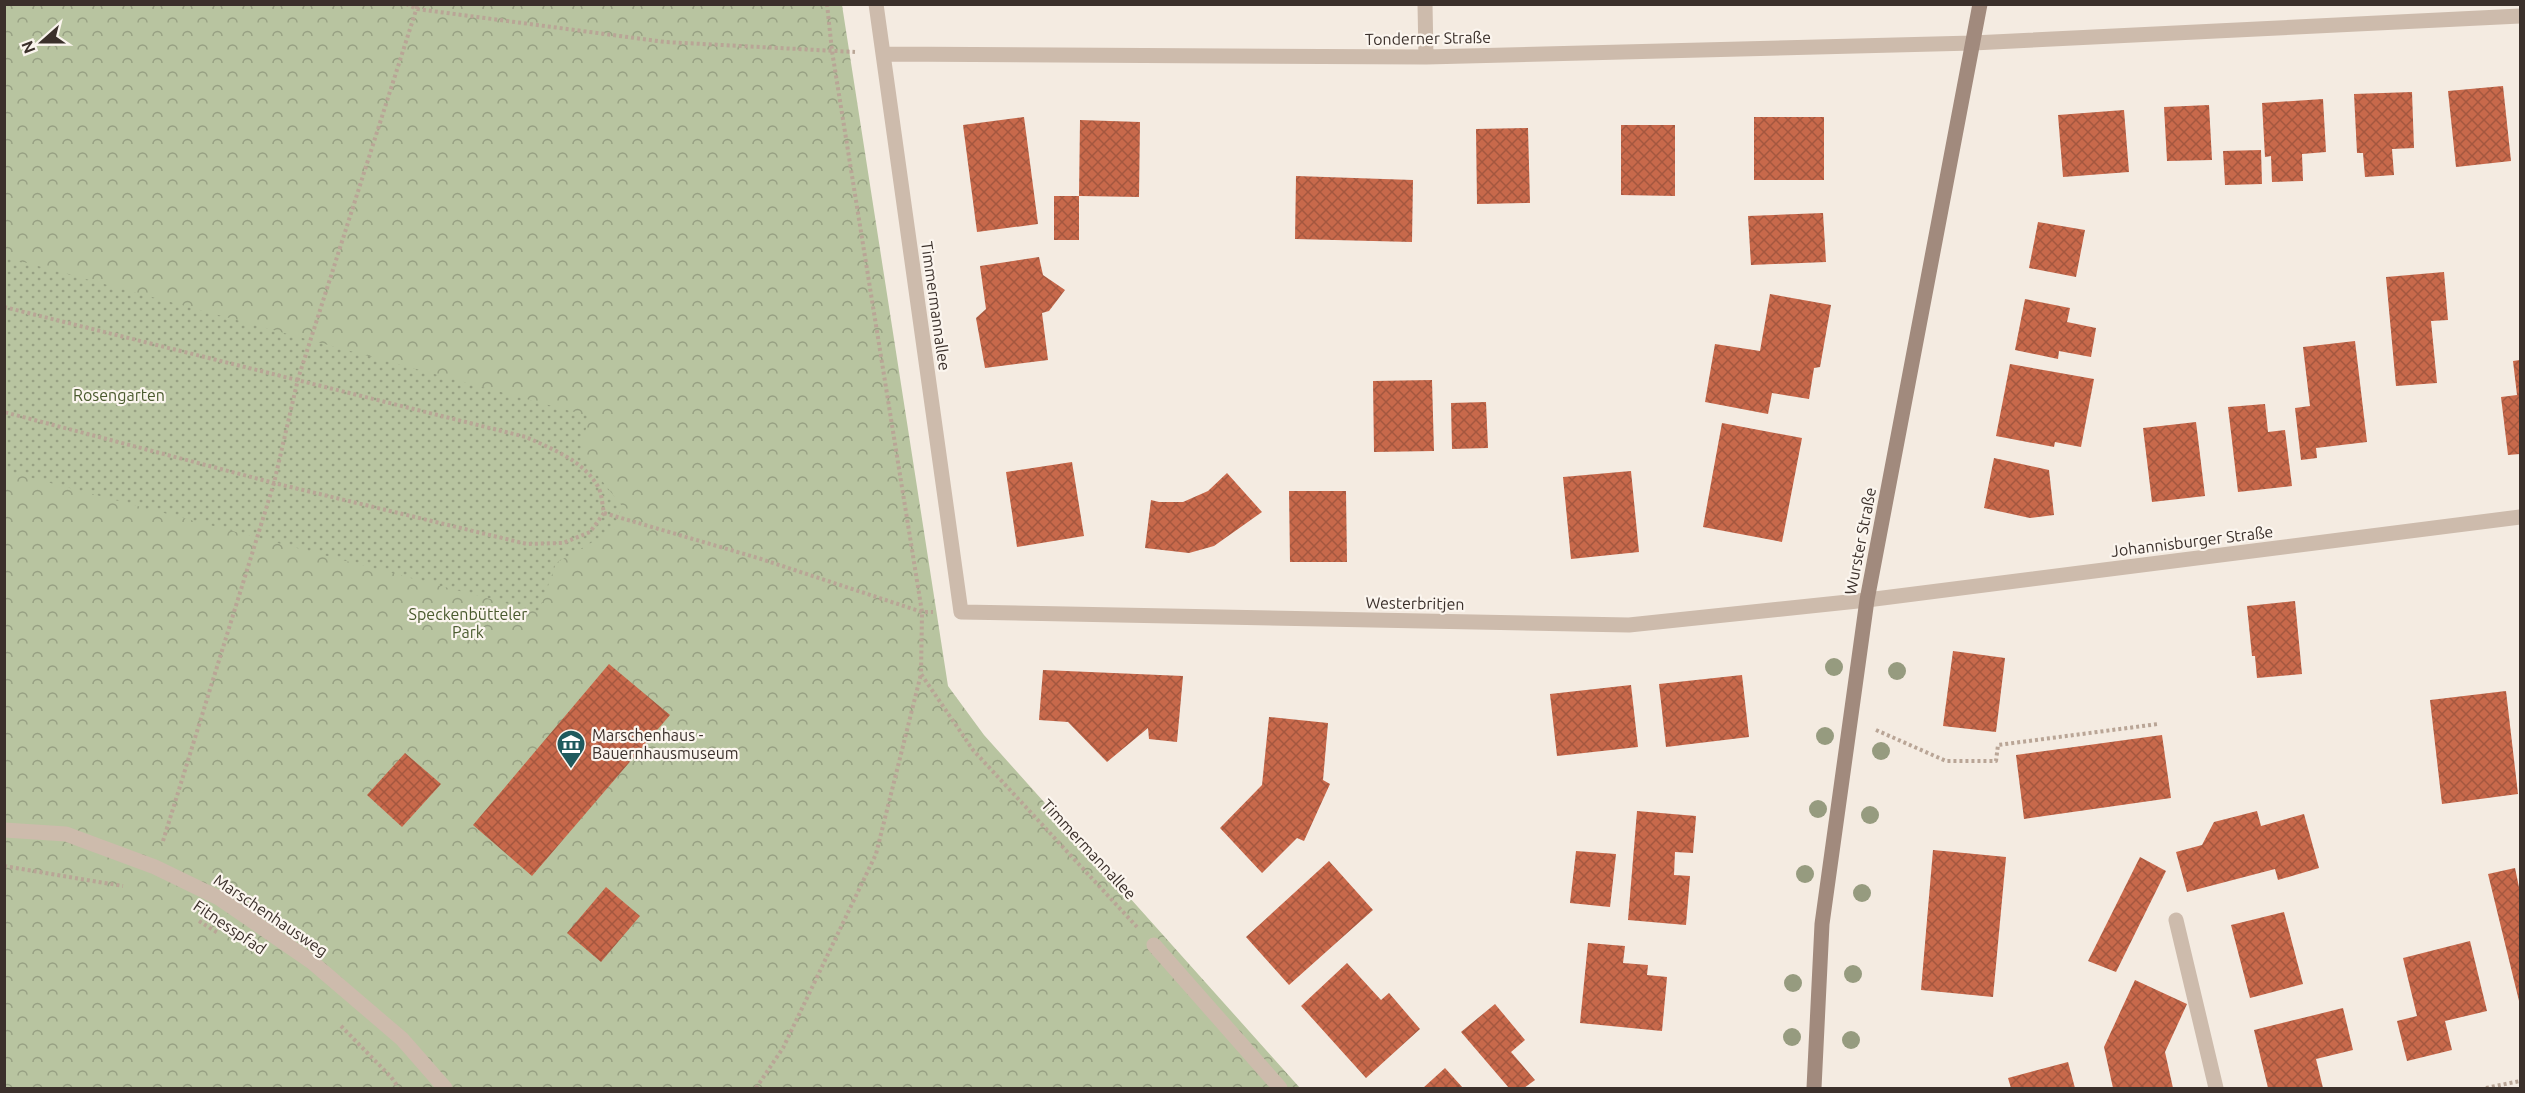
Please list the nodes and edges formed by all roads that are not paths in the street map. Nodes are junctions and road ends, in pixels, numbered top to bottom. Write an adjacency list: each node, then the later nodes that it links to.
1 (876, 4): 6 (street, Timmermannallee)
2 (1425, 4): 7 (street)
3 (1980, 4): 5 (street, Wurster Straße)
4 (2520, 16): 5 (street, Tonderner Straße)
5 (1973, 43): 7 (street, Tonderner Straße); 9 (street, Wurster Straße)
6 (883, 54): 7 (street, Tonderner Straße); 10 (street, Timmermannallee)
7 (1426, 57)
8 (2520, 517): 9 (street, Johannisburger Straße)
9 (1867, 600): 10 (street, Westerbritjen); 16 (street, Wurster Straße)
10 (961, 612)
11 (4, 830): 14 (street, Marschenhausweg)
12 (2176, 920): 17 (street)
13 (1154, 945): 15 (street)
14 (445, 1089)
15 (1280, 1089)
16 (1814, 1089)
17 (2216, 1089)

